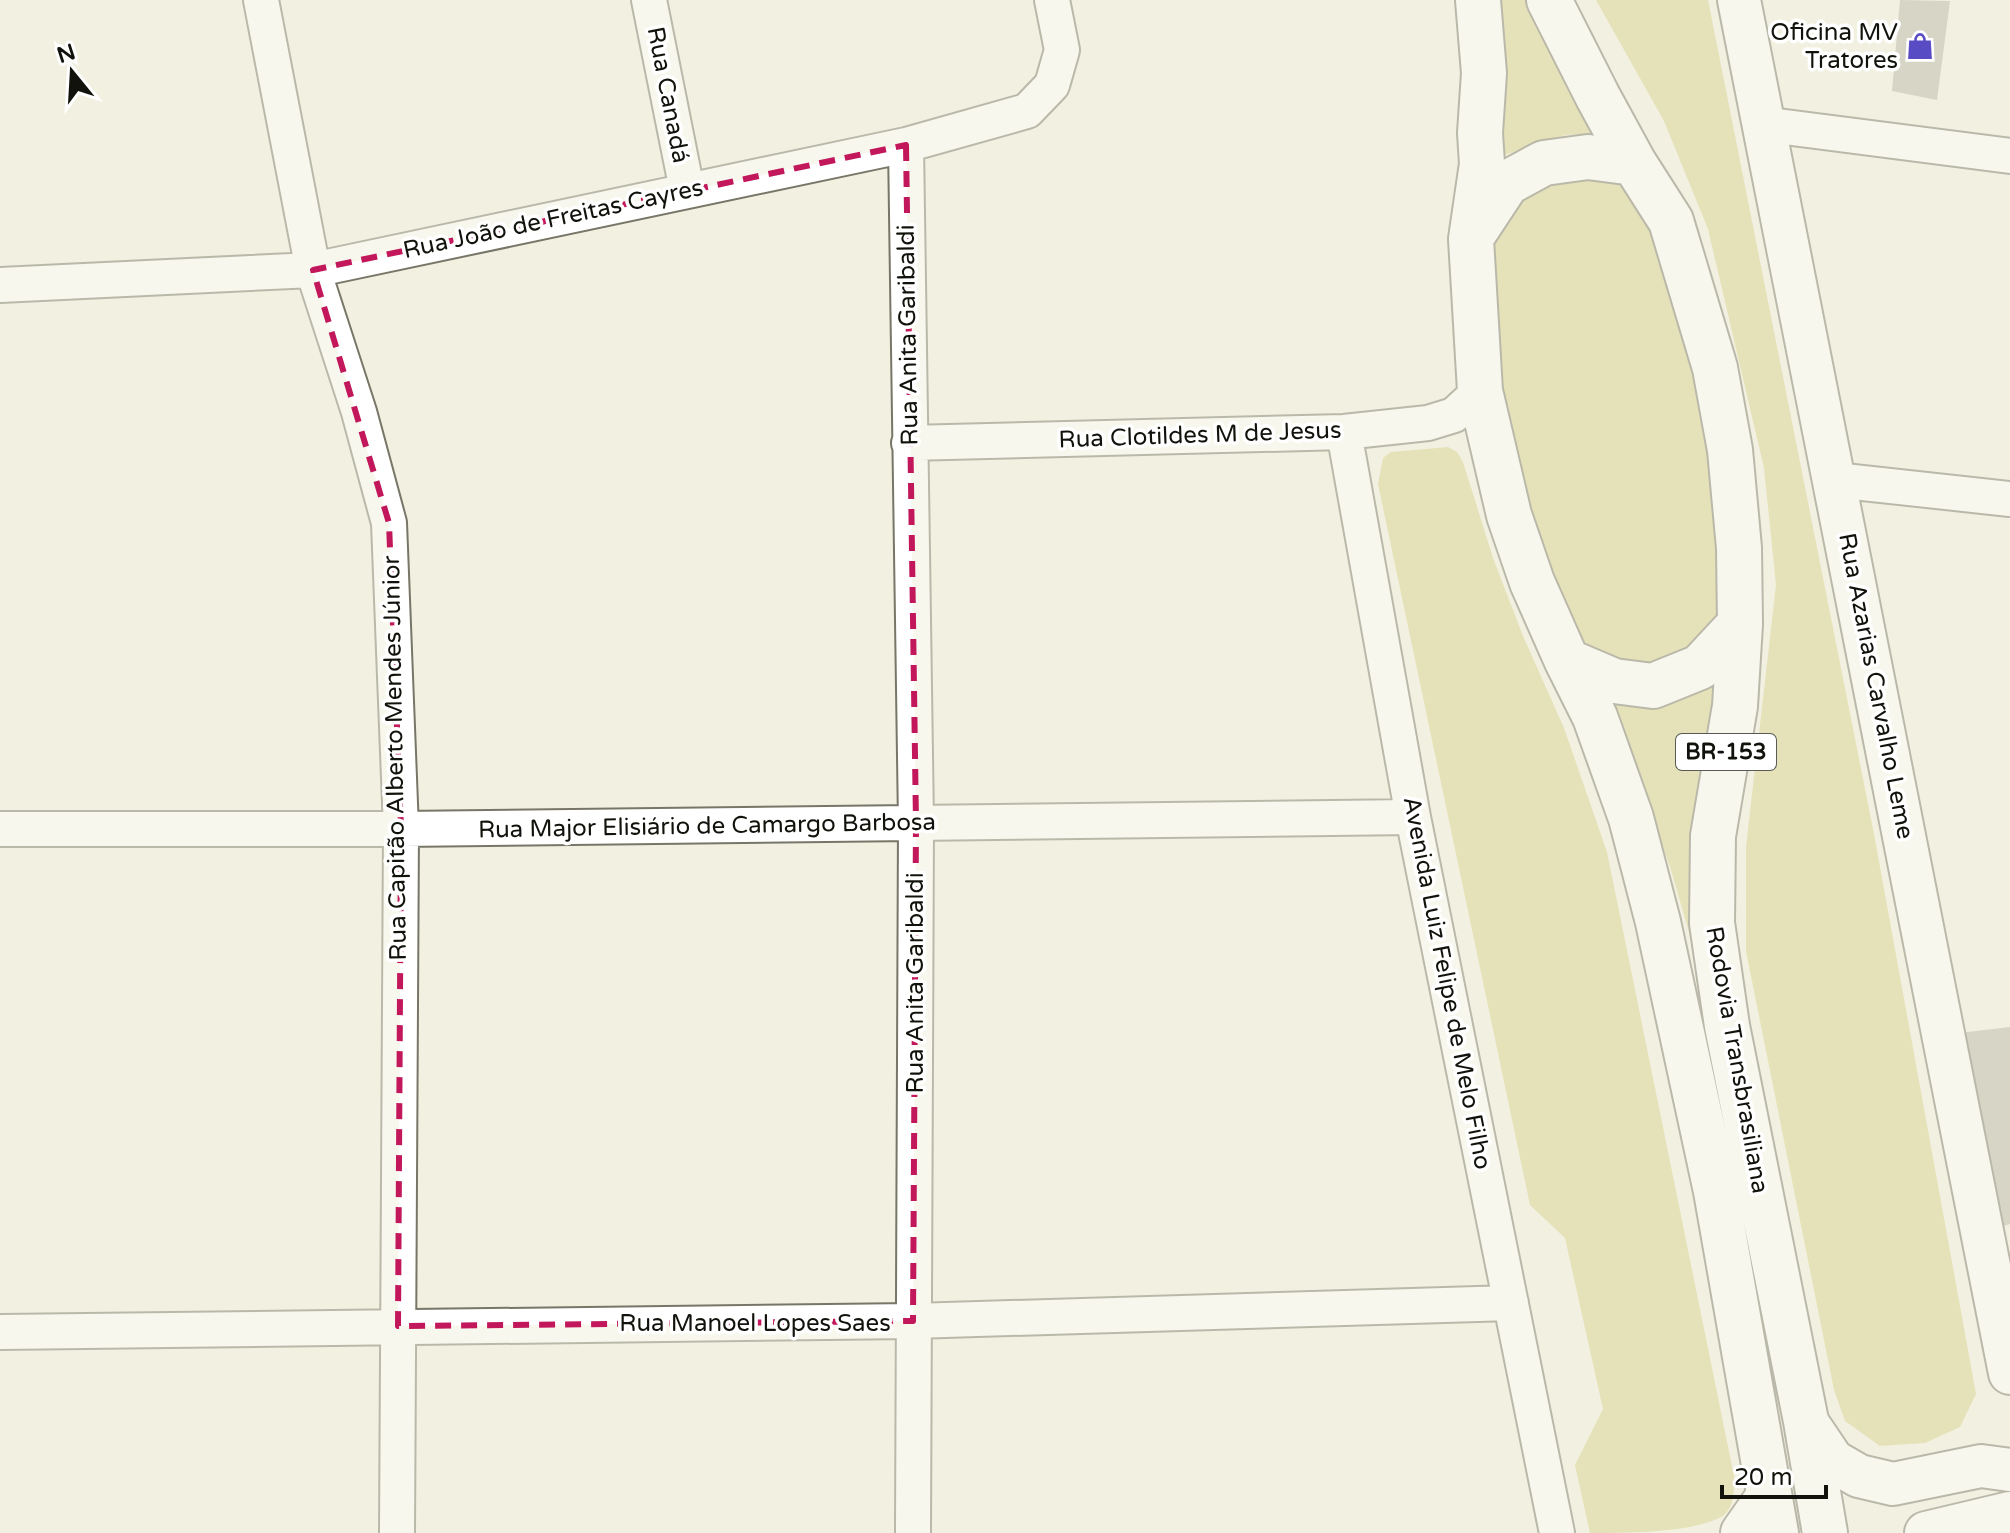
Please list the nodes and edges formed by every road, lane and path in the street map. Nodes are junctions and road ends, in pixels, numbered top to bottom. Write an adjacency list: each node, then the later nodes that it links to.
1 (261, 0): 13 (street, Rua Capitão Alberto Mendes Júnior)
2 (649, 0): 11 (street, Rua Canadá)
3 (1052, 0): 8 (street, Rua João de Freitas Cayres)
4 (1478, 0): 12 (main road, Rodovia Transbrasiliana)
5 (1549, 0): 10 (main road, Rodovia Transbrasiliana / BR-153)
6 (1739, 0): 7 (street, Rua Azarias Carvalho Leme)
7 (1762, 124): 9 (street); 18 (street, Rua Azarias Carvalho Leme)
8 (906, 145): 11 (street, Rua João de Freitas Cayres); 17 (street, Rua Anita Garibaldi)
9 (2010, 156)
10 (1634, 163): 12 (main road); 20 (main road, Rodovia Transbrasiliana / BR-153)
11 (687, 190): 13 (street, Rua João de Freitas Cayres)
12 (1471, 239): 15 (main road, Rodovia Transbrasiliana)
13 (313, 270): 14 (street, Rua João de Freitas Cayres); 25 (street, Rua Capitão Alberto Mendes Júnior)
14 (0, 285)
15 (1480, 391): 16 (street, Rua Clotildes M de Jesus); 21 (main road, Rodovia Transbrasiliana)
16 (1344, 432): 17 (street, Rua Clotildes M de Jesus); 22 (street, Avenida Luiz Felipe de Melo Filho)
17 (909, 443): 23 (street, Rua Anita Garibaldi)
18 (1835, 480): 19 (street); 30 (street, Rua Azarias Carvalho Leme)
19 (2010, 499)
20 (1740, 624): 21 (main road); 31 (main road, Rodovia Transbrasiliana / BR-153)
21 (1567, 661): 34 (main road, Rodovia Transbrasiliana)
22 (1413, 817): 23 (street, Rua Major Elisiário de Camargo Barbosa); 26 (street, Avenida Luiz Felipe de Melo Filho)
23 (916, 823): 25 (street, Rua Major Elisiário de Camargo Barbosa); 27 (street, Rua Anita Garibaldi)
24 (0, 829): 25 (street, Rua Major Elisiário de Camargo Barbosa)
25 (401, 829): 28 (street, Rua Capitão Alberto Mendes Júnior)
26 (1511, 1303): 27 (street, Rua Manoel Lopes Saes); 37 (street, Avenida Luiz Felipe de Melo Filho)
27 (913, 1321): 28 (street, Rua Manoel Lopes Saes); 36 (street, Rua Anita Garibaldi)
28 (398, 1326): 29 (street, Rua Manoel Lopes Saes); 35 (street, Rua Capitão Alberto Mendes Júnior)
29 (0, 1332)
30 (2010, 1373)
31 (1806, 1421): 32 (street); 39 (main road, Rodovia Transbrasiliana / BR-153)
32 (2010, 1470)
33 (2010, 1513): 40 (street)
34 (1773, 1514): 38 (main road)
35 (397, 1533)
36 (913, 1533)
37 (1557, 1533)
38 (1743, 1533)
39 (1825, 1533)
40 (1926, 1533)

